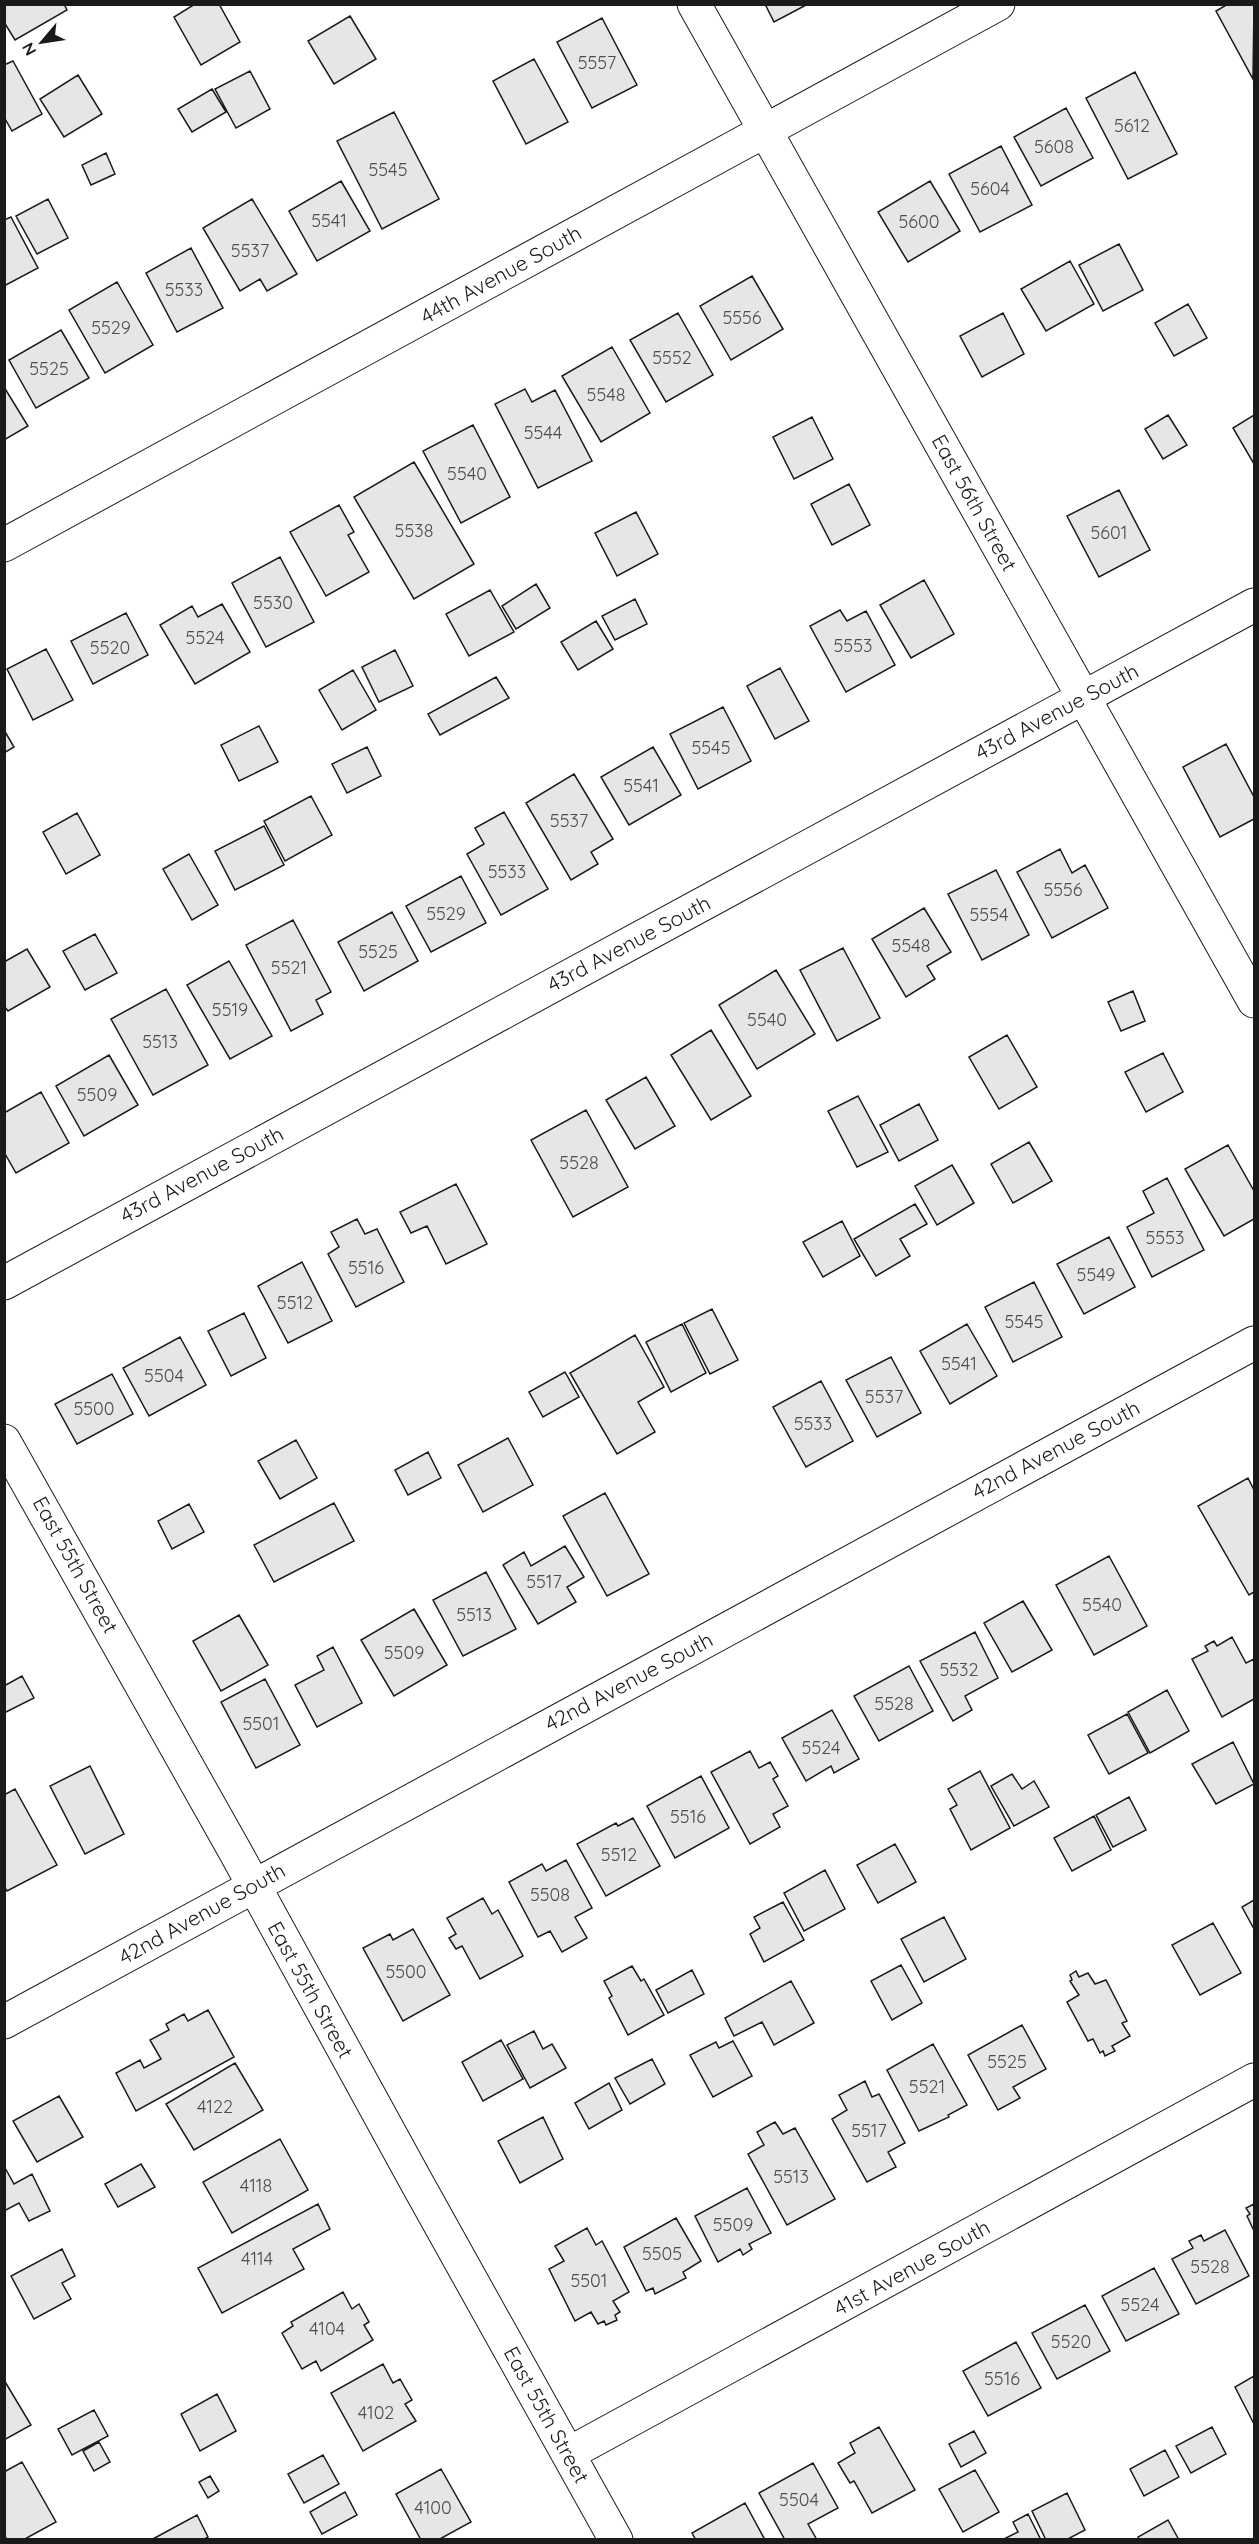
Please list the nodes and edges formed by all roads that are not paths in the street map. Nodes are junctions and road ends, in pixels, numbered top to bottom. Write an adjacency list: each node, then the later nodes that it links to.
1 (694, 4): 3 (street, East 56th Street)
2 (998, 4): 3 (street, 44th Avenue South)
3 (766, 131): 4 (street, 44th Avenue South); 6 (street, East 56th Street)
4 (4, 545)
5 (1254, 605): 6 (street, 43rd Avenue South)
6 (1083, 698): 7 (street, East 56th Street); 8 (street, 43rd Avenue South)
7 (1254, 1001)
8 (4, 1283)
9 (1254, 1343): 11 (street, 42nd Avenue South)
10 (4, 1441): 11 (street, East 55th Street)
11 (254, 1885): 12 (street, 42nd Avenue South); 14 (street, East 55th Street)
12 (4, 2022)
13 (1254, 2080): 14 (street, 41st Avenue South)
14 (568, 2454): 15 (street, East 55th Street)
15 (616, 2540)

